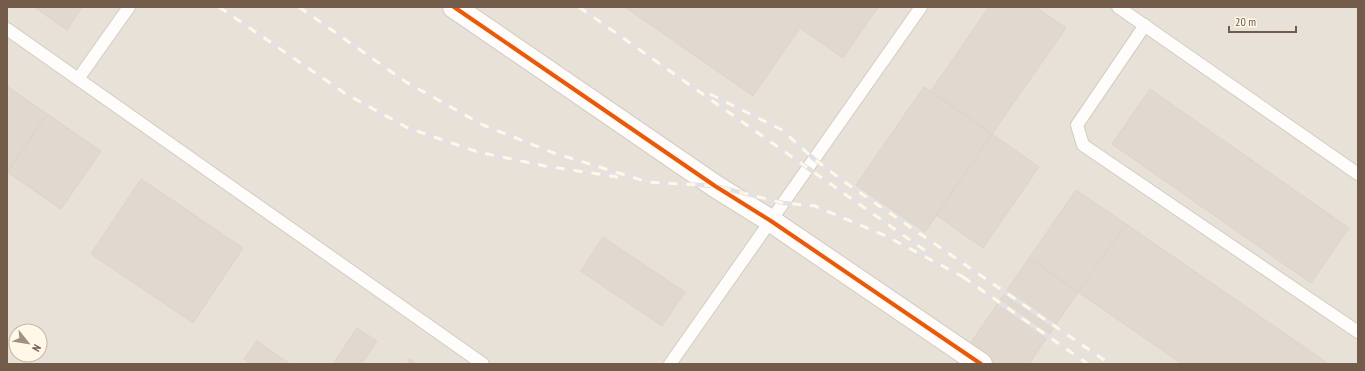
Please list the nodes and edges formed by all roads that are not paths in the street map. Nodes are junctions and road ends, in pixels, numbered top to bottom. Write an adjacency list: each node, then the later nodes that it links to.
1 (129, 7): 7 (lane)
2 (454, 7): 9 (street)
3 (921, 7): 9 (lane)
4 (1118, 7): 5 (lane)
5 (1145, 25): 8 (lane); 10 (lane)
6 (7, 29): 7 (lane)
7 (78, 79): 11 (lane)
8 (1358, 174)
9 (771, 221): 12 (lane); 13 (street)
10 (1358, 332)
11 (483, 364)
12 (670, 364)
13 (981, 364)

